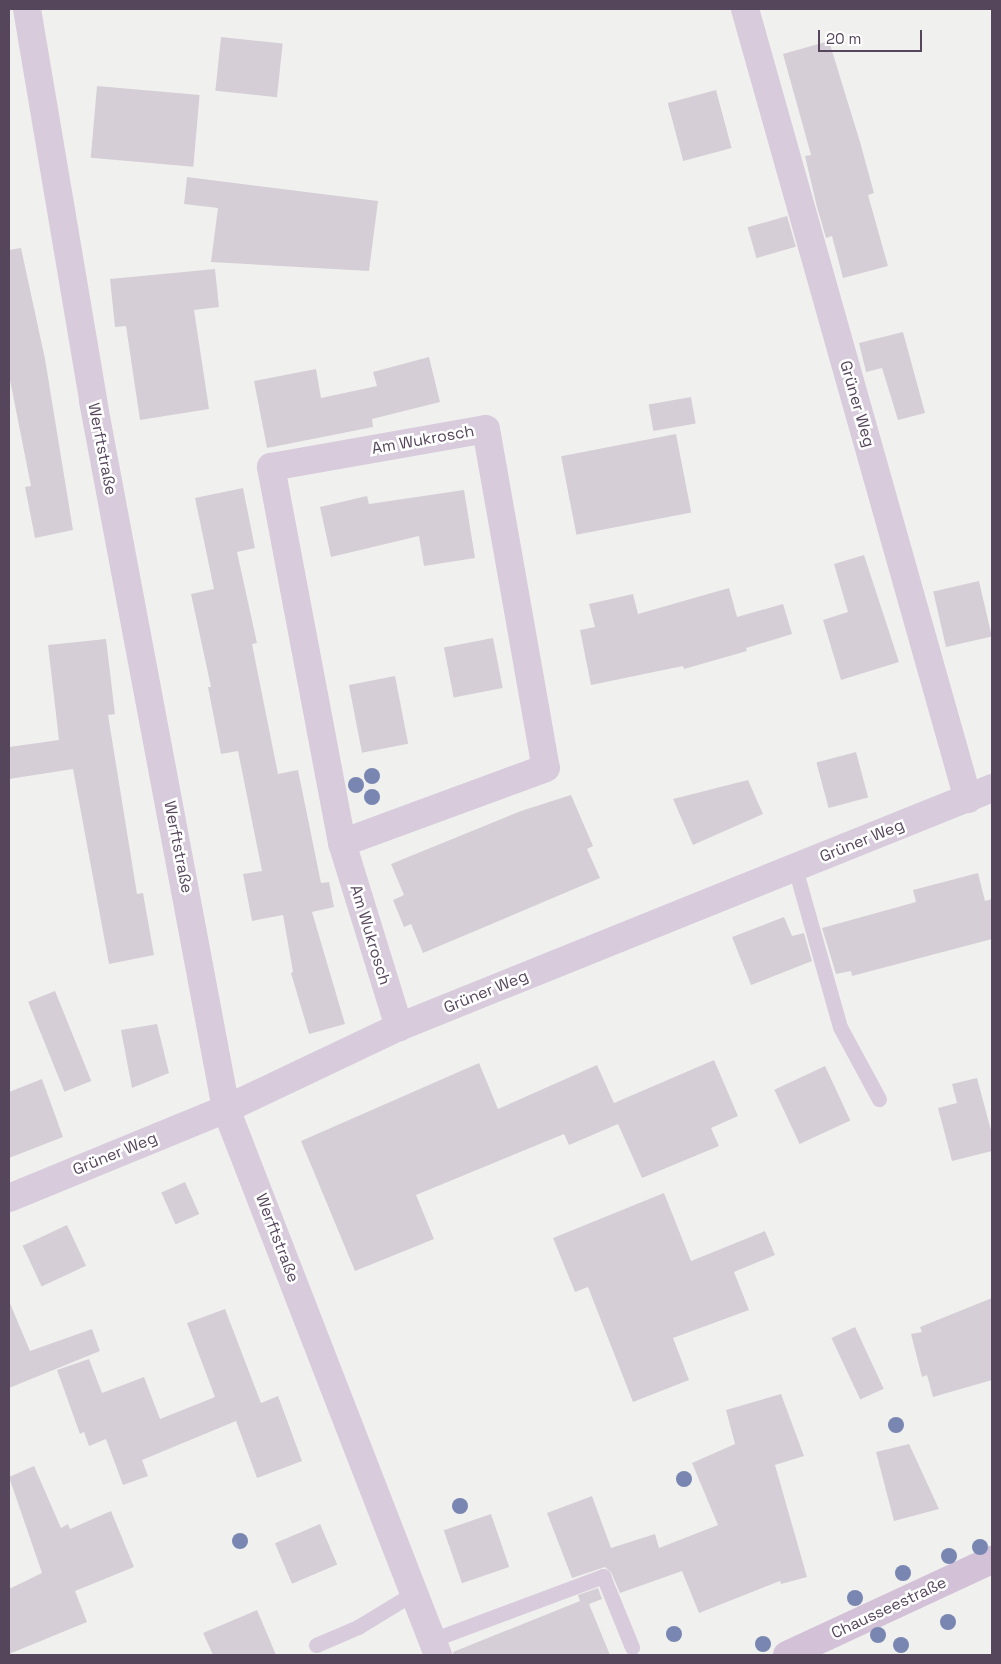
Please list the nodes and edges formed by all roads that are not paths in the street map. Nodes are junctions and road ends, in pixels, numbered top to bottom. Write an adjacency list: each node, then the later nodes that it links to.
1 (27, 9): 8 (street, Werftstraße)
2 (745, 9): 3 (street, Grüner Weg)
3 (980, 794): 5 (street, Grüner Weg)
4 (342, 843): 4 (street, Am Wukrosch); 6 (street, Am Wukrosch)
5 (796, 868): 6 (street, Grüner Weg); 7 (lane)
6 (398, 1027): 8 (street, Grüner Weg)
7 (879, 1099)
8 (226, 1109): 9 (street, Grüner Weg); 11 (street, Werftstraße)
9 (9, 1198)
10 (992, 1560): 15 (main road, Chausseestraße)
11 (414, 1593): 12 (lane); 14 (street, Werftstraße)
12 (316, 1645)
13 (632, 1647): 14 (lane)
14 (435, 1648)
15 (787, 1655)

